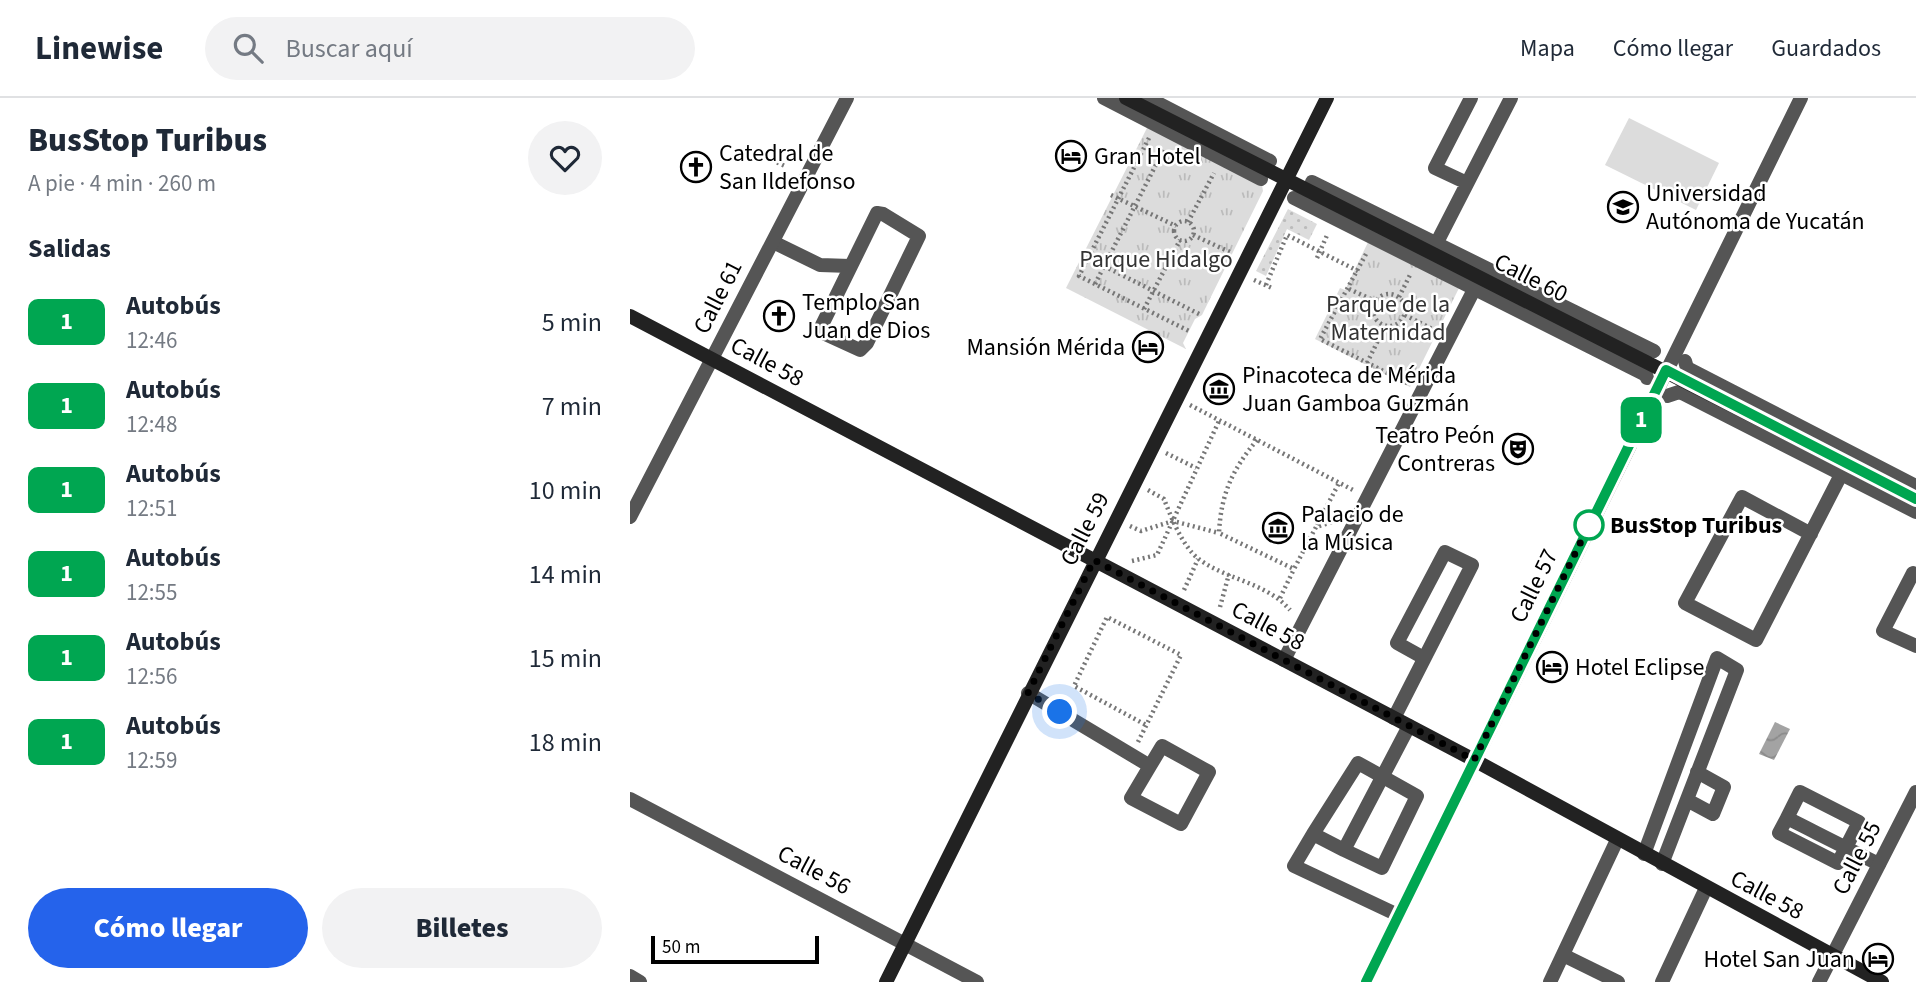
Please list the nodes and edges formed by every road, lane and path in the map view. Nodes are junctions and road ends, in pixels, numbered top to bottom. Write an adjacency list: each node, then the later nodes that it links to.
1 (847, 98): 30 (street, Calle 61)
2 (1104, 98): 9 (street)
3 (1126, 98): 16 (main road, Calle 60)
4 (1147, 98): 13 (street)
5 (1327, 98): 16 (main road, Calle 59)
6 (1471, 98): 18 (street)
7 (1511, 98): 18 (street)
8 (1801, 98): 62 (street, Calle 57)
9 (1155, 125): 12 (street); 20 (path)
10 (1167, 142): 22 (path)
11 (767, 158): 14 (path)
12 (1221, 159): 15 (street); 24 (path)
13 (1270, 162)
14 (785, 166)
15 (1261, 179)
16 (1286, 181): 31 (main road, Calle 60); 86 (main road, Calle 59)
17 (1312, 182): 31 (street)
18 (1467, 183): 31 (street)
19 (1111, 195): 20 (path)
20 (1118, 198): 22 (path); 43 (path)
21 (1294, 198): 23 (street)
22 (1135, 206): 25 (path); 38 (path)
23 (1336, 219): 27 (street); 32 (path)
24 (1188, 222): 25 (path); 26 (path)
25 (1176, 226): 28 (path)
26 (1193, 236): 28 (path); 33 (path)
27 (1374, 238): 35 (street); 40 (path)
28 (1180, 240): 48 (path)
29 (1233, 241): 33 (path)
30 (773, 242): 37 (street); 59 (street, Calle 61)
31 (1434, 248): 42 (main road, Calle 60); 58 (street)
32 (1319, 251): 34 (path); 40 (path); 44 (path)
33 (1230, 253): 36 (path)
34 (1317, 258)
35 (1417, 260): 42 (street); 49 (path)
36 (1222, 264)
37 (820, 265): 39 (street); 47 (street)
38 (1104, 266): 43 (path); 48 (path)
39 (850, 267): 47 (street); 47 (street)
40 (1358, 271): 46 (path)
41 (1250, 278): 44 (path)
42 (1477, 283): 57 (street); 62 (main road, Calle 60); 63 (street)
43 (1095, 284): 52 (path)
44 (1266, 285): 45 (path)
45 (1272, 288)
46 (1349, 289): 51 (path); 61 (path)
47 (837, 290)
48 (1154, 291): 50 (path); 52 (path)
49 (1399, 297): 51 (path); 54 (path)
50 (1203, 301)
51 (1375, 301): 55 (path)
52 (1144, 309): 56 (path)
53 (630, 316): 59 (main road, Calle 58)
54 (1405, 316): 55 (path); 57 (path)
55 (1385, 326): 61 (path)
56 (1189, 331)
57 (1450, 337): 64 (street)
58 (1654, 351)
59 (713, 359): 79 (street, Calle 61); 86 (main road, Calle 58)
60 (1685, 361): 73 (street)
61 (1367, 363): 64 (path)
62 (1666, 370): 71 (main road, Calle 60); 103 (street, Calle 57)
63 (1647, 379)
64 (1422, 391): 75 (street)
65 (1667, 396): 71 (street)
66 (1186, 404): 67 (path)
67 (1220, 421): 68 (path); 70 (path)
68 (1257, 440): 72 (path); 83 (path)
69 (1162, 451): 70 (path)
70 (1196, 468): 80 (path)
71 (1844, 469): 76 (main road, Calle 60); 77 (street); 84 (street)
72 (1339, 483): 75 (path); 82 (path)
73 (1916, 486)
74 (1144, 488): 80 (path)
75 (1367, 498): 78 (street)
76 (1916, 499)
77 (1916, 512)
78 (1360, 513): 82 (path); 94 (street)
79 (630, 517)
80 (1173, 521): 81 (path); 83 (path); 85 (path); 87 (path)
81 (1126, 524)
82 (1316, 527): 88 (path)
83 (1219, 533): 88 (path)
84 (1811, 534): 84 (street)
85 (1198, 559): 89 (path); 91 (path)
86 (1094, 560): 97 (main road, Calle 58); 98 (main road, Calle 59)
87 (1125, 563)
88 (1294, 569): 92 (path)
89 (1229, 574): 92 (path); 93 (path)
90 (1916, 575): 95 (street)
91 (1182, 593)
92 (1280, 598): 94 (path)
93 (1219, 611)
94 (1303, 625): 97 (street)
95 (1916, 646)
96 (1424, 659): 96 (street); 99 (street)
97 (1284, 660): 99 (main road, Calle 58)
98 (1028, 693): 102 (street); 119 (main road, Calle 59)
99 (1394, 718): 101 (main road, Calle 58)
100 (1146, 724): 100 (path); 102 (path)
101 (1409, 726): 103 (main road, Calle 58); 106 (street)
102 (1131, 755): 104 (street)
103 (1474, 760): 111 (main road, Calle 58); 118 (street, Calle 57)
104 (1150, 766): 104 (street)
105 (1698, 772): 109 (street); 109 (street); 114 (street)
106 (1382, 776): 110 (street); 113 (street); 113 (street)
107 (1916, 792): 116 (street, Calle 55)
108 (630, 799): 119 (street, Calle 56)
109 (1687, 800): 115 (street)
110 (1313, 834): 113 (street); 118 (street)
111 (1616, 839): 114 (main road, Calle 58); 121 (street)
112 (1846, 848): 112 (street); 116 (street)
113 (1344, 850)
114 (1644, 854): 115 (main road, Calle 58)
115 (1662, 864): 117 (main road, Calle 58)
116 (1879, 864): 120 (street, Calle 55)
117 (1706, 888): 120 (main road, Calle 58); 129 (street)
118 (1398, 915): 126 (street, Calle 57)
119 (905, 943): 124 (main road, Calle 59); 125 (street, Calle 56)
120 (1832, 955): 130 (street, Calle 55); 131 (main road, Calle 58)
121 (1563, 956): 127 (street); 128 (street)
122 (630, 976): 123 (street)
123 (640, 982)
124 (886, 982)
125 (977, 982)
126 (1366, 982)
127 (1550, 982)
128 (1618, 982)
129 (1662, 982)
130 (1819, 982)
131 (1882, 982)

